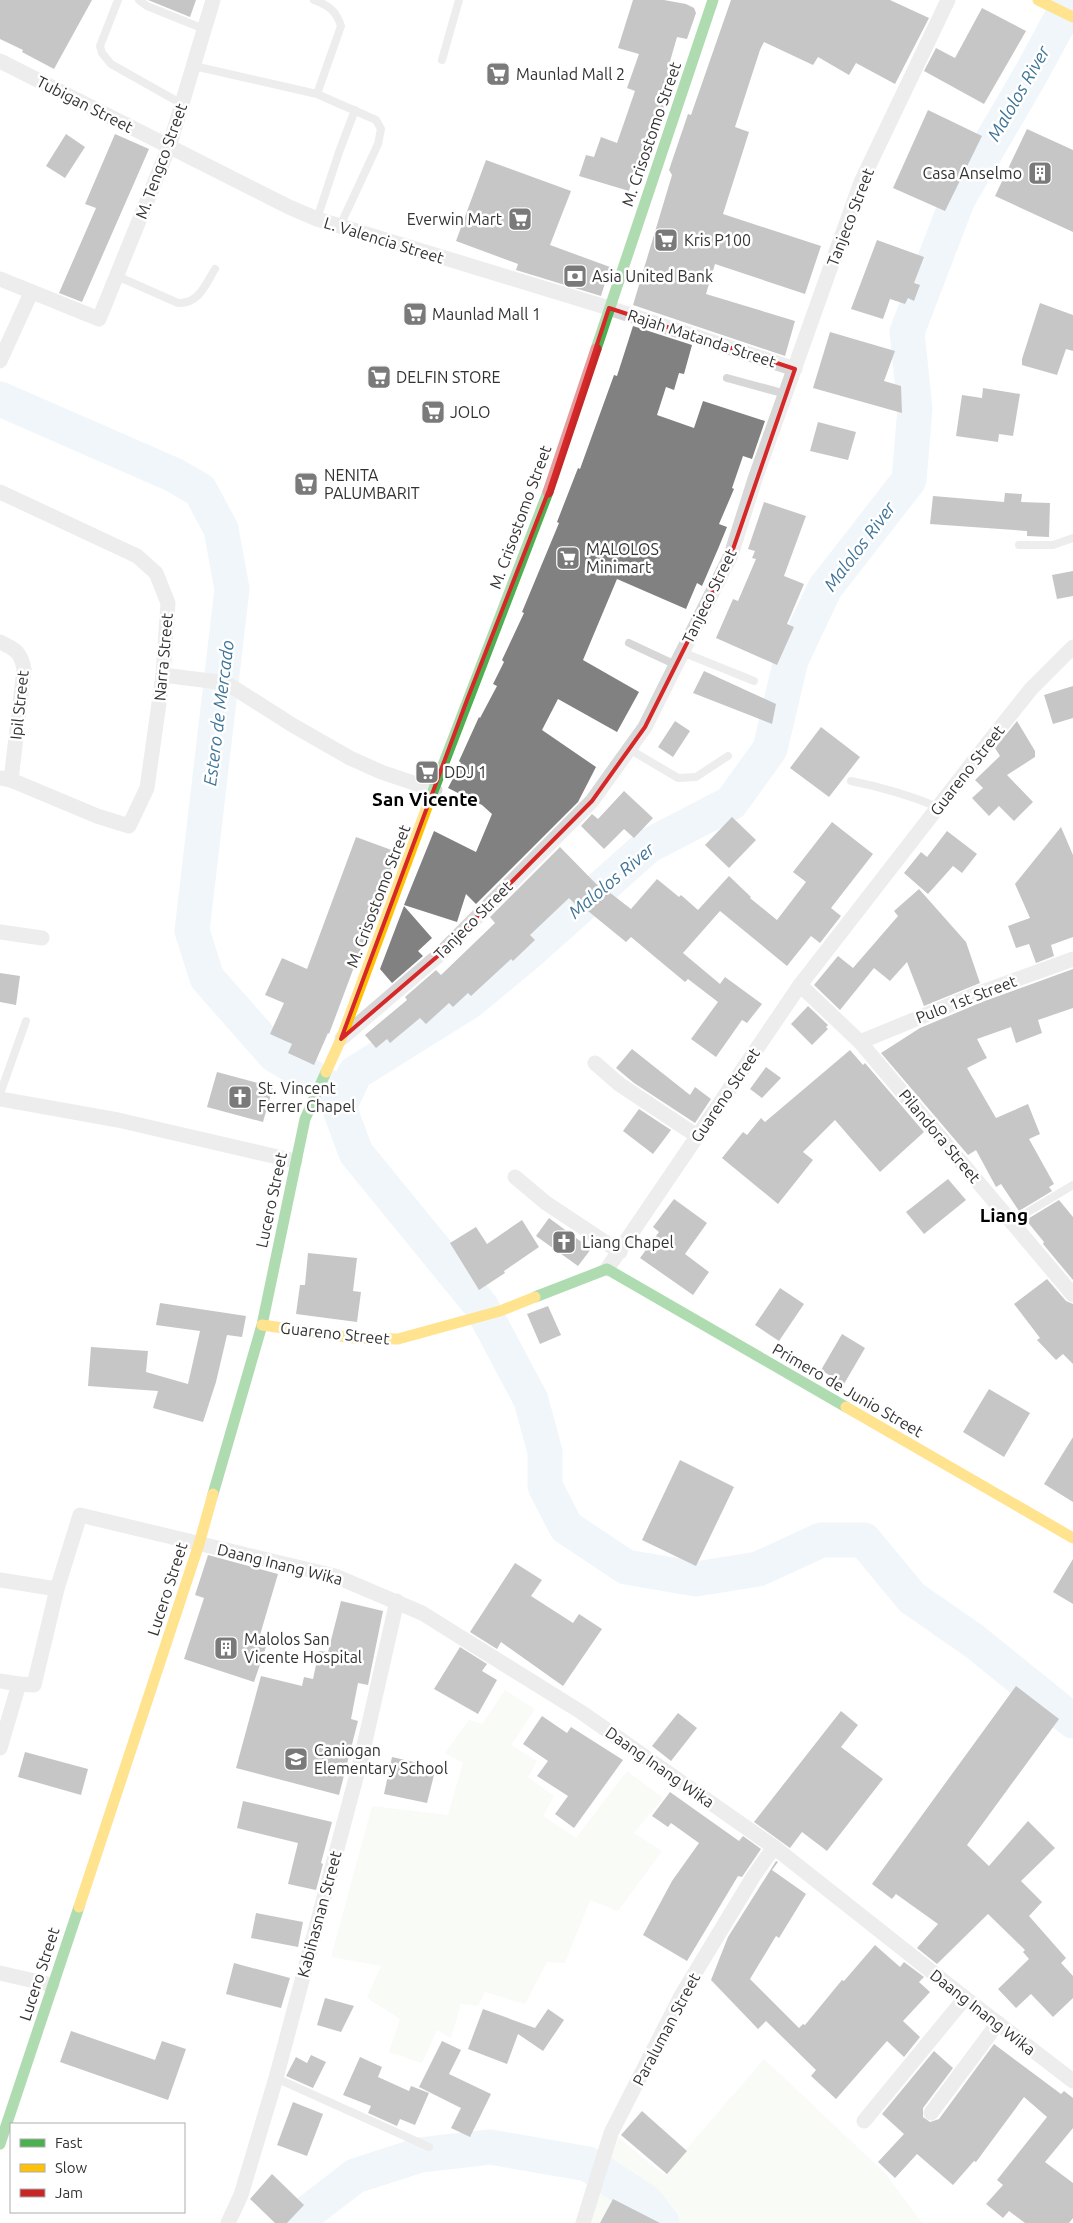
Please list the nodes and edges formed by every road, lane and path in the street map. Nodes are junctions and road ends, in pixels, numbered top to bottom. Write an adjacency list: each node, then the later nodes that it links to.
1 (118, 0): 15 (lane)
2 (139, 0): 10 (lane)
3 (213, 0): 10 (street, M. Tengco Street)
4 (314, 0): 14 (lane)
5 (459, 0): 11 (lane)
6 (713, 0): 24 (street, M. Crisostomo Street)
7 (948, 0): 26 (street, Tanjeco Street)
8 (1043, 2): 9 (street)
9 (1073, 17)
10 (204, 29): 13 (street, M. Tengco Street)
11 (442, 60)
12 (0, 61): 17 (street, Tubigan Street)
13 (194, 66): 14 (lane); 15 (street, M. Tengco Street)
14 (316, 94): 16 (lane)
15 (182, 104): 17 (street, M. Tengco Street)
16 (356, 110): 18 (lane); 19 (lane)
17 (169, 147): 18 (street, L. Valencia Street); 21 (street, M. Tengco Street)
18 (317, 219): 19 (street, L. Valencia Street)
19 (340, 226): 24 (street, L. Valencia Street)
20 (215, 269): 21 (lane)
21 (117, 276): 23 (street, M. Tengco Street)
22 (0, 278): 23 (street)
23 (32, 293): 25 (street)
24 (609, 308): 26 (street, Rajah Matanda Street); 42 (street, M. Crisostomo Street)
25 (0, 362)
26 (795, 369): 28 (street, Tanjeco Street)
27 (727, 378): 28 (lane)
28 (786, 394): 35 (street, Tanjeco Street)
29 (0, 492): 36 (street, Narra Street)
30 (1073, 538): 31 (lane)
31 (1019, 545)
32 (0, 642): 40 (street, Ipil Street)
33 (629, 644): 35 (lane)
34 (1073, 647): 43 (street, Guareno Street)
35 (679, 658): 37 (lane); 38 (street, Tanjeco Street)
36 (163, 675): 40 (street, Narra Street); 42 (street)
37 (754, 681)
38 (629, 749): 39 (lane); 49 (street, Tanjeco Street)
39 (728, 756)
40 (5, 779)
41 (851, 781): 43 (lane)
42 (435, 790): 49 (street, M. Crisostomo Street)
43 (938, 807): 47 (street, Guareno Street)
44 (0, 932): 45 (street)
45 (42, 938)
46 (1073, 959): 50 (street, Pulo 1st Street)
47 (800, 985): 50 (street, Pilandora Street); 54 (street, Guareno Street)
48 (26, 1021): 52 (lane)
49 (341, 1039): 55 (street, Lucero Street)
50 (860, 1042): 58 (street, Pilandora Street)
51 (594, 1063): 54 (street)
52 (0, 1094)
53 (0, 1099): 55 (street)
54 (697, 1136): 59 (street, Guareno Street)
55 (295, 1160): 62 (street, Lucero Street)
56 (515, 1177): 59 (street)
57 (1073, 1185): 58 (lane)
58 (1012, 1221): 61 (street, Pilandora Street)
59 (620, 1252): 60 (street, Guareno Street)
60 (607, 1269): 62 (street, Guareno Street); 63 (street, Primero de Junio Street)
61 (1073, 1295)
62 (262, 1325): 64 (street, Lucero Street)
63 (1072, 1537)
64 (199, 1544): 66 (street, Daang Inang Wika); 67 (street, Daang Inang Wika); 73 (street, Lucero Street)
65 (0, 1580): 66 (street)
66 (57, 1589): 69 (street)
67 (397, 1601): 71 (street, Daang Inang Wika); 76 (street, Kabihasnan Street)
68 (0, 1682): 69 (street)
69 (19, 1684): 70 (street)
70 (1, 1740)
71 (774, 1847): 74 (street, Daang Inang Wika); 83 (street, Paraluman Street)
72 (0, 1973): 73 (street)
73 (52, 1985): 80 (street, Lucero Street)
74 (964, 1998): 75 (street, Daang Inang Wika); 79 (street)
75 (998, 2024): 77 (street, Daang Inang Wika); 78 (street)
76 (276, 2078): 81 (lane); 82 (street, Kabihasnan Street)
77 (1073, 2081)
78 (932, 2113)
79 (864, 2121)
80 (0, 2144)
81 (429, 2147)
82 (228, 2223)
83 (583, 2223)

